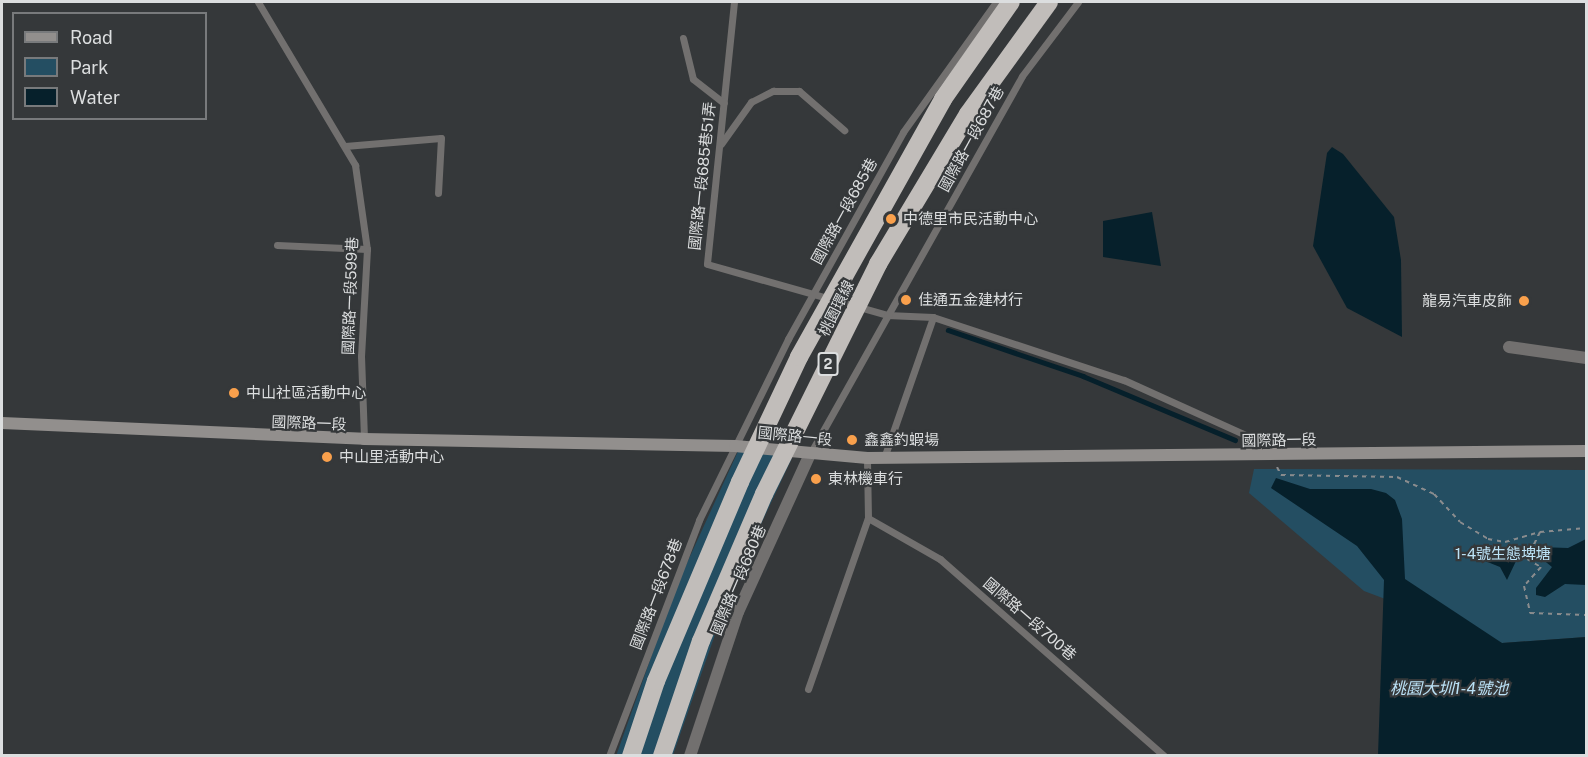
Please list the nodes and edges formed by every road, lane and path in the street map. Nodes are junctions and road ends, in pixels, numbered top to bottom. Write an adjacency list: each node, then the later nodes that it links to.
1 (258, 2): 10 (lane, 國際路一段599巷)
2 (734, 2): 8 (lane, 國際路一段685巷51弄)
3 (996, 2): 15 (lane, 國際路一段685巷)
4 (1011, 2): 35 (highway, 桃園環線 / 2, bridge)
5 (1049, 2): 36 (highway, 桃園環線 / 2, bridge)
6 (1078, 2): 16 (lane, 國際路一段687巷)
7 (683, 38): 8 (lane)
8 (724, 103): 11 (lane, 國際路一段685巷51弄)
9 (843, 130): 11 (lane)
10 (345, 146): 12 (lane); 14 (lane, 國際路一段599巷)
11 (719, 146): 15 (lane, 國際路一段685巷51弄)
12 (438, 193)
13 (277, 245): 14 (lane)
14 (368, 249): 21 (lane, 國際路一段599巷)
15 (812, 296): 16 (lane, 國際路一段685巷51弄); 22 (lane, 國際路一段685巷)
16 (887, 315): 17 (lane, 國際路一段685巷51弄); 24 (lane, 國際路一段687巷)
17 (933, 317): 25 (lane, 國際路一段685巷51弄); 27 (lane)
18 (1509, 347): 19 (street)
19 (1587, 358)
20 (2, 423): 21 (street, 國際路一段)
21 (364, 439): 22 (street, 國際路一段)
22 (735, 446): 24 (street, 國際路一段); 34 (lane, 國際路一段678巷)
23 (1587, 451): 25 (street, 國際路一段)
24 (810, 454): 26 (street, 國際路一段); 37 (street, 國際路一段680巷)
25 (1271, 455): 27 (street, 國際路一段)
26 (867, 458): 27 (street, 國際路一段); 29 (lane)
27 (884, 458)
28 (1281, 475): 31 (path)
29 (868, 518): 33 (lane); 38 (lane, 國際路一段700巷)
30 (1587, 528): 31 (path)
31 (1540, 532): 32 (path)
32 (1587, 615)
33 (808, 689)
34 (609, 756)
35 (631, 756)
36 (662, 756)
37 (690, 756)
38 (1164, 756)

